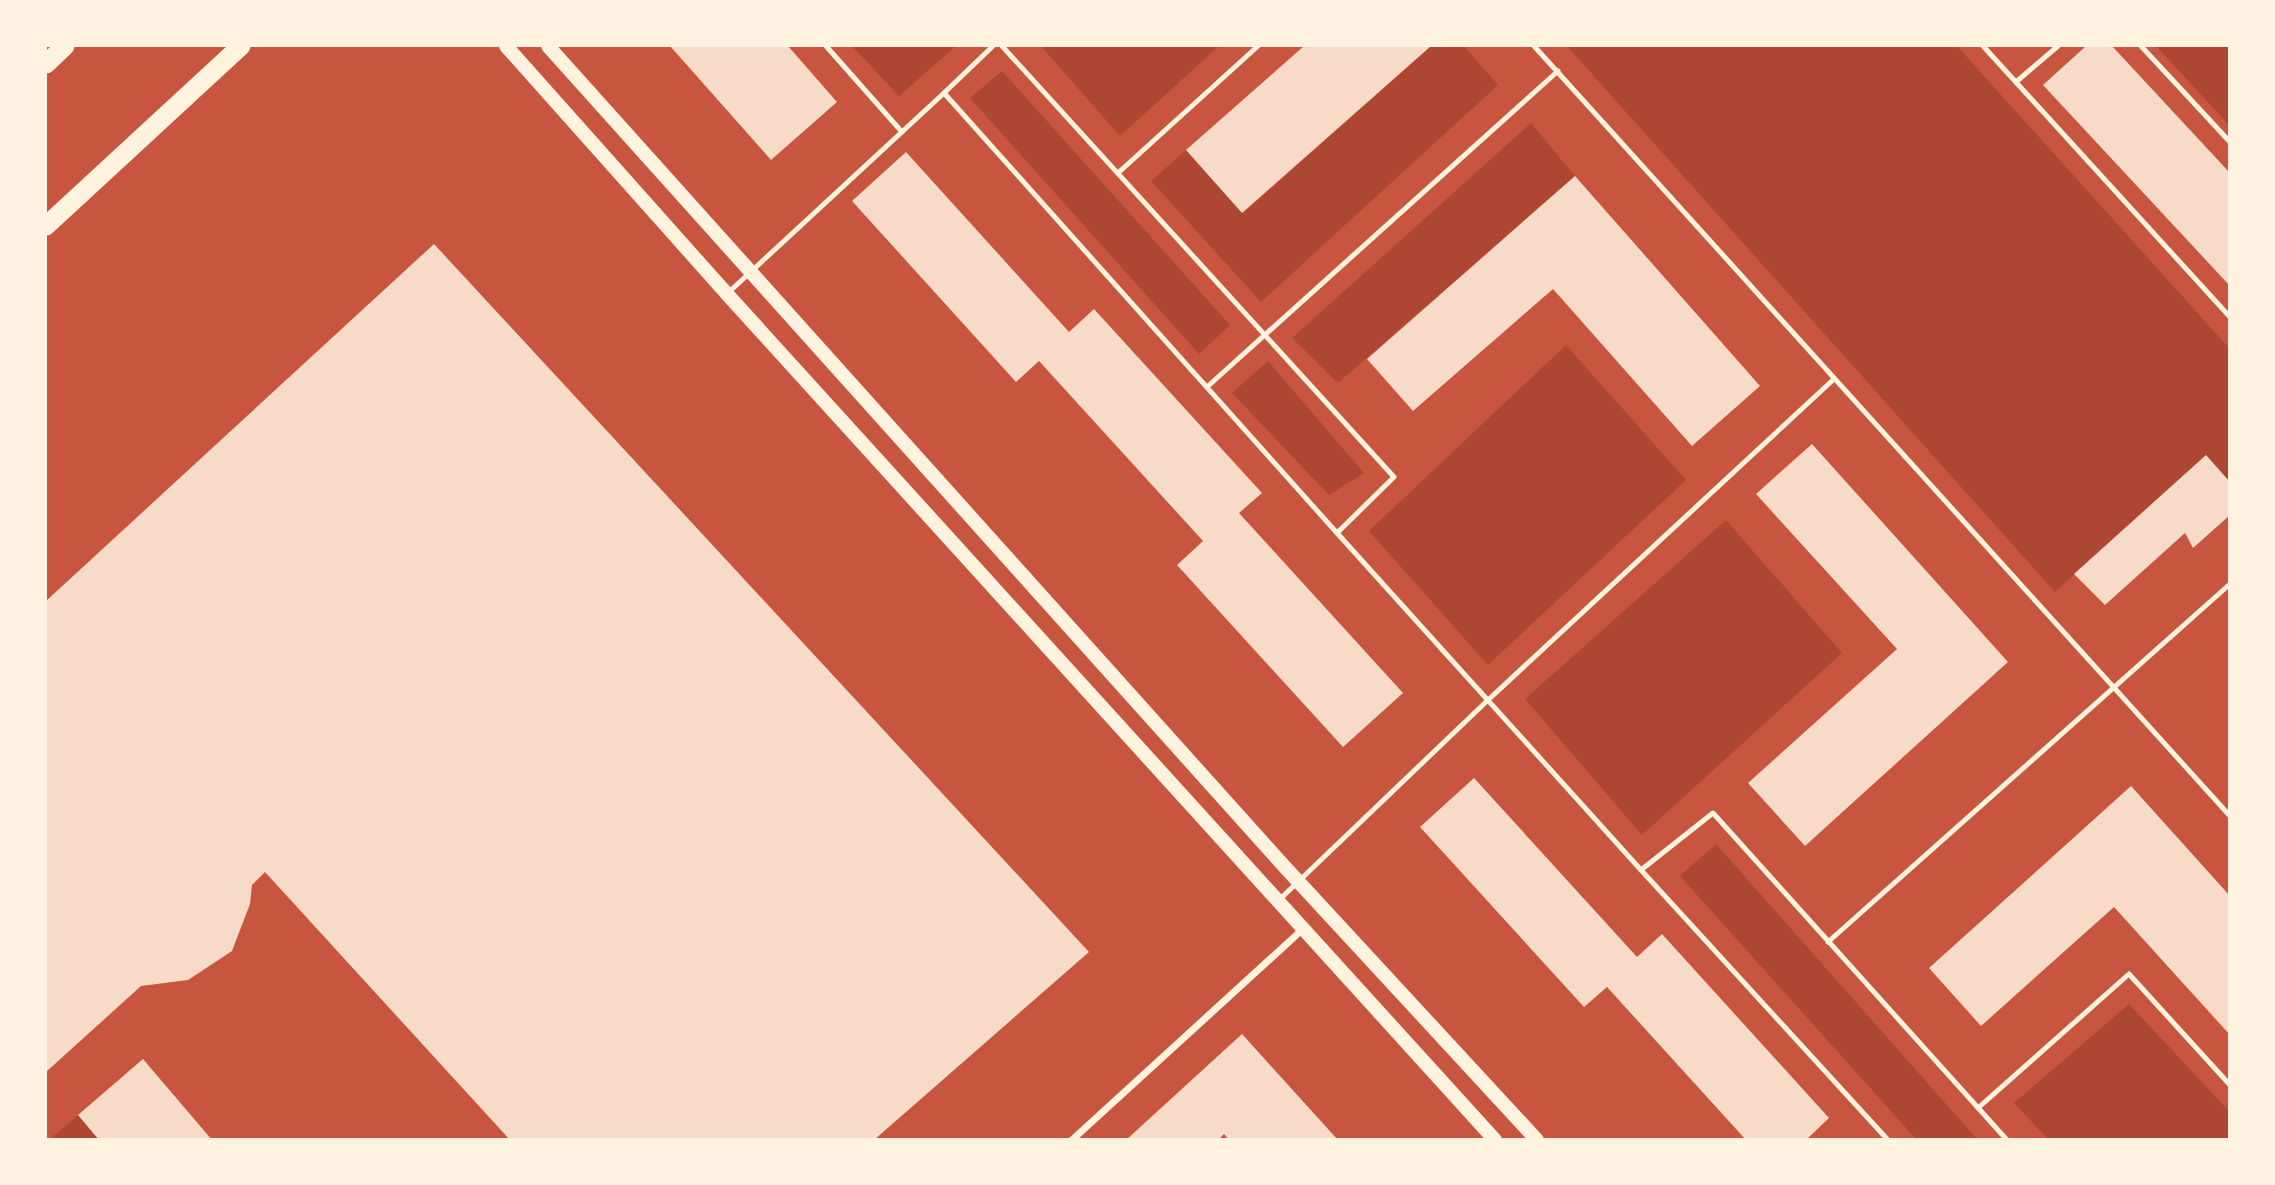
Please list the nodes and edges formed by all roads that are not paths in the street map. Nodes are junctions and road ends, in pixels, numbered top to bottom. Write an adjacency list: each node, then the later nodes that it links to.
1 (65, 46): 13 (highway)
2 (241, 46): 20 (highway)
3 (506, 46): 22 (main road)
4 (548, 46): 21 (main road)
5 (826, 46): 17 (lane)
6 (993, 46): 16 (lane)
7 (1002, 46): 19 (lane)
8 (1258, 46): 19 (lane)
9 (1534, 46): 14 (lane)
10 (1983, 46): 15 (lane)
11 (2058, 46): 15 (lane)
12 (2141, 46): 18 (lane)
13 (46, 64)
14 (1558, 71): 24 (lane); 25 (lane)
15 (2016, 82): 23 (lane)
16 (944, 93): 17 (lane); 26 (lane)
17 (902, 132): 21 (lane)
18 (2230, 142)
19 (1118, 173): 24 (lane)
20 (46, 226)
21 (750, 272): 22 (lane); 33 (main road)
22 (727, 294): 34 (main road)
23 (2230, 317)
24 (1264, 334): 26 (lane); 27 (lane)
25 (1834, 379): 29 (lane); 30 (lane)
26 (1207, 387): 27 (lane)
27 (1337, 533): 30 (lane)
28 (2230, 584): 29 (lane)
29 (2114, 688): 31 (lane); 36 (lane)
30 (1488, 700): 32 (lane); 33 (lane)
31 (2230, 816)
32 (1642, 870): 36 (lane); 42 (lane)
33 (1298, 881): 34 (lane); 41 (main road)
34 (1278, 901): 35 (main road)
35 (1303, 929): 39 (street); 40 (main road)
36 (1828, 942): 38 (lane)
37 (2230, 1085): 38 (lane)
38 (1978, 1108): 43 (lane)
39 (1072, 1139)
40 (1495, 1139)
41 (1536, 1139)
42 (1888, 1139)
43 (2007, 1139)

